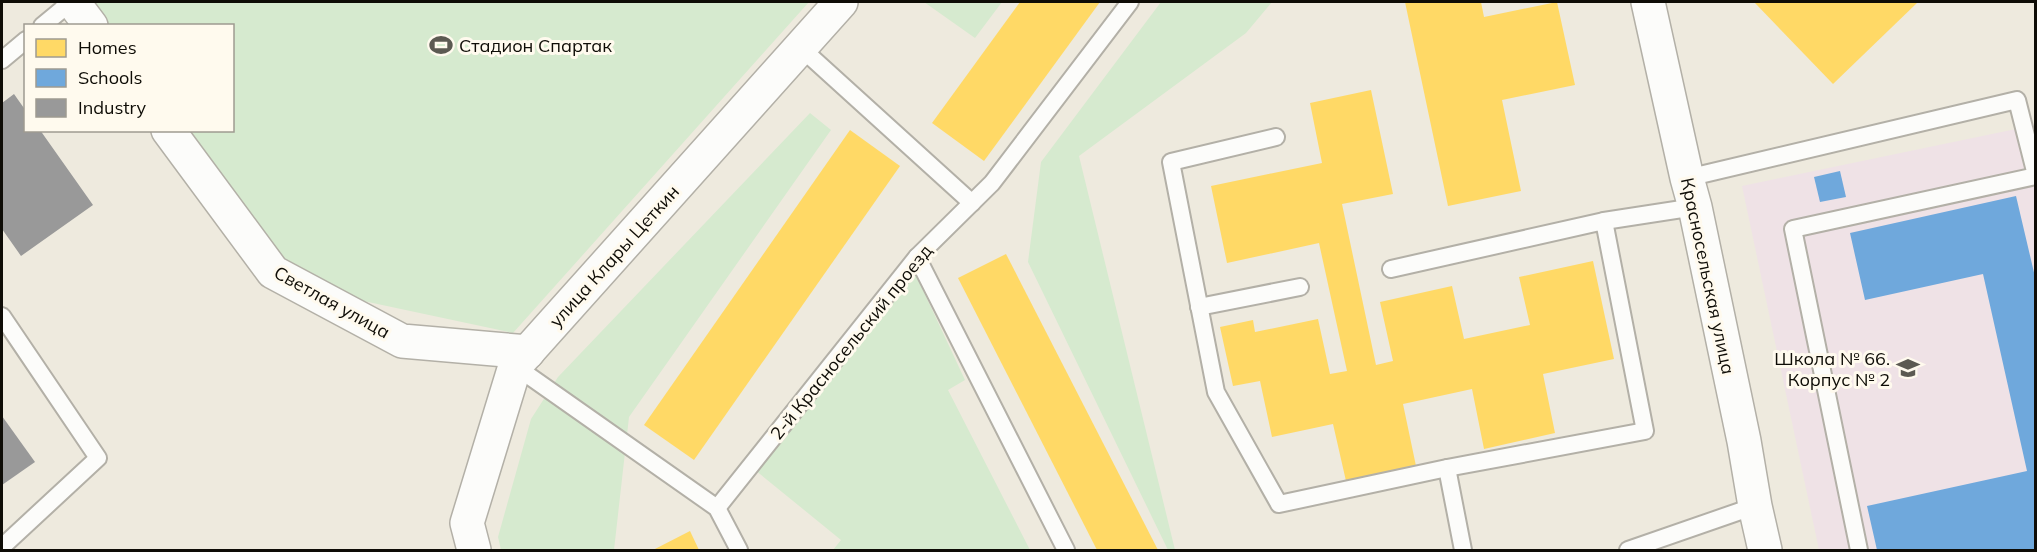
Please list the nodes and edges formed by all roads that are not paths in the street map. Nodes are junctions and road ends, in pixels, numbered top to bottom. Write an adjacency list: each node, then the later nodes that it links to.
1 (72, 2): 5 (lane); 6 (street)
2 (841, 2): 8 (street, улица Клары Цеткин)
3 (1130, 2): 14 (lane, 2-й Красносельский проезд)
4 (1648, 2): 13 (street, Красносельская улица)
5 (44, 24)
6 (89, 24)
7 (24, 42): 9 (lane)
8 (800, 47): 14 (lane); 21 (street, улица Клары Цеткин)
9 (2, 60)
10 (169, 132): 21 (street, Светлая улица)
11 (1276, 137): 19 (lane)
12 (2036, 175): 13 (lane); 32 (lane)
13 (1691, 193): 15 (lane); 23 (street, Красносельская улица)
14 (972, 203): 16 (lane, 2-й Красносельский проезд)
15 (1604, 221): 17 (lane); 22 (lane)
16 (917, 257): 24 (lane, 2-й Красносельский проезд); 28 (lane)
17 (1391, 269)
18 (1300, 287): 19 (lane)
19 (1199, 307): 22 (lane)
20 (2, 316): 25 (lane)
21 (521, 359): 24 (lane); 26 (street, улица Клары Цеткин)
22 (1447, 468): 29 (lane)
23 (1755, 506): 30 (lane); 31 (street, Красносельская улица)
24 (717, 508): 27 (lane)
25 (2, 547)
26 (474, 550)
27 (739, 550)
28 (1066, 550)
29 (1463, 550)
30 (1628, 550)
31 (1766, 550)
32 (1859, 550)

